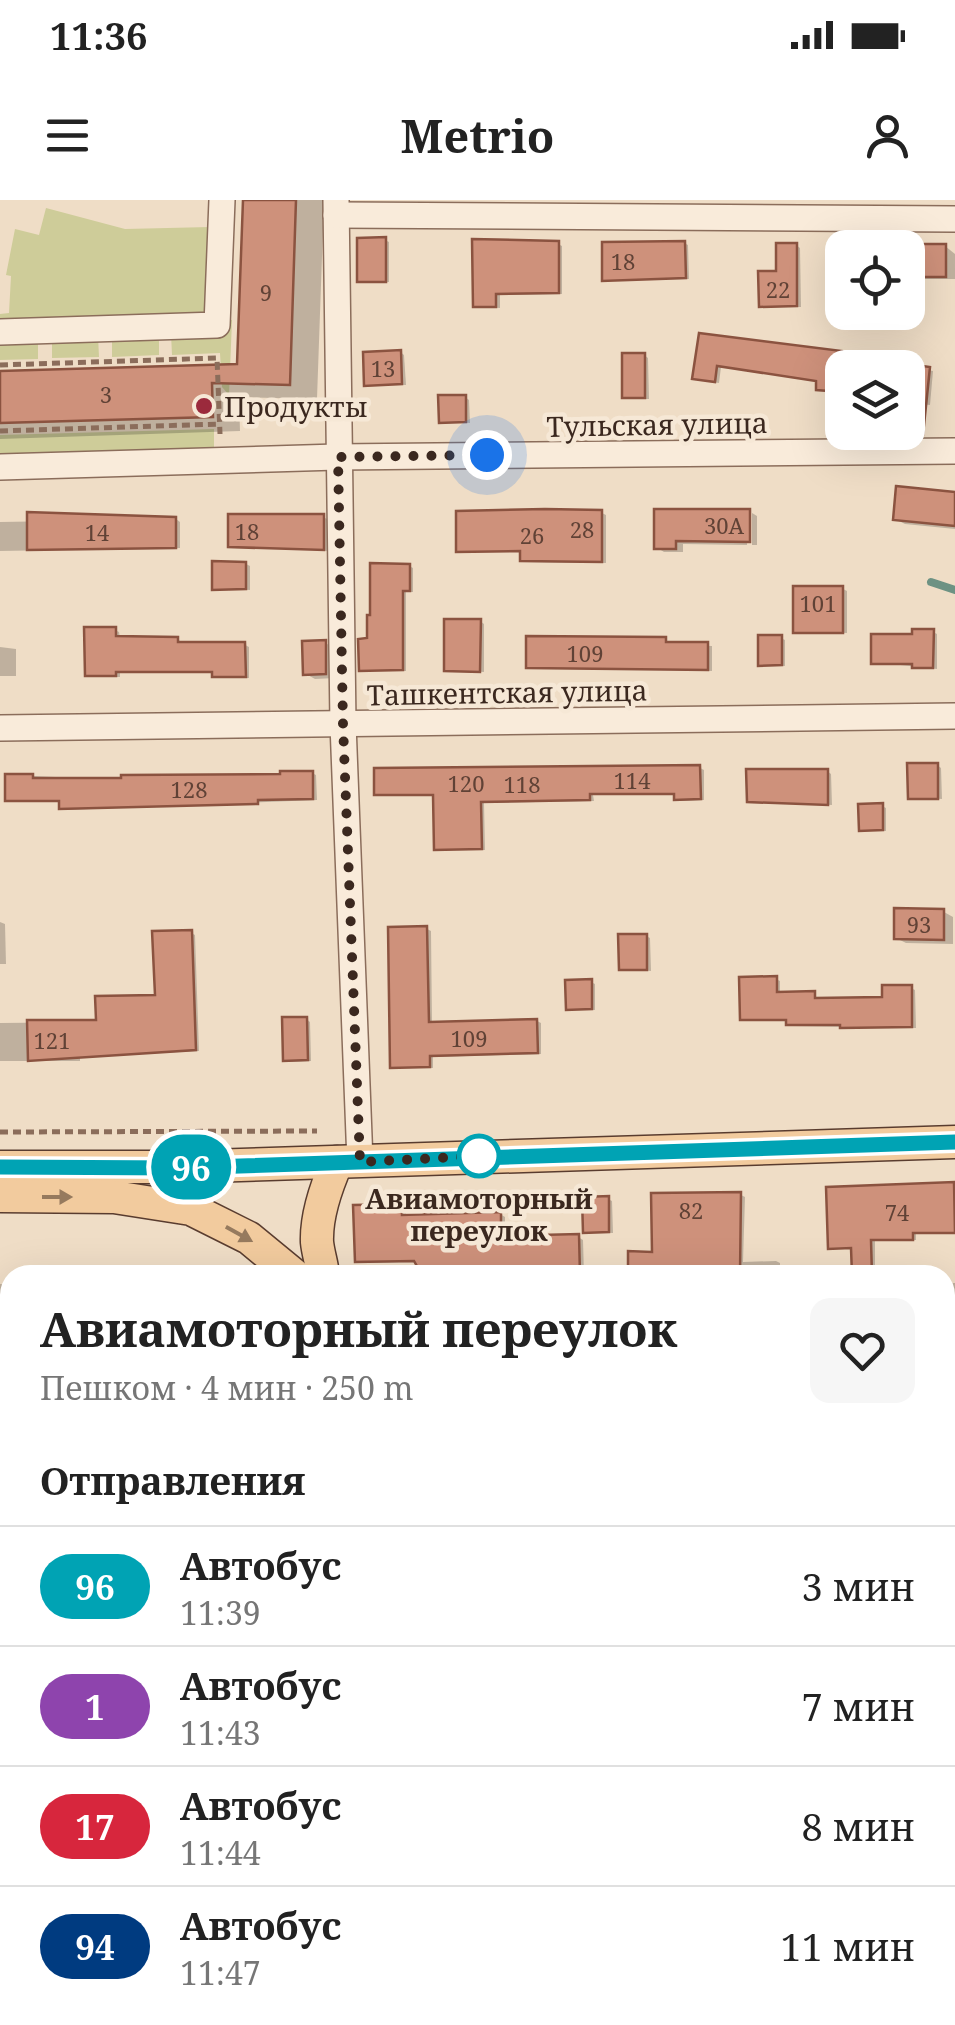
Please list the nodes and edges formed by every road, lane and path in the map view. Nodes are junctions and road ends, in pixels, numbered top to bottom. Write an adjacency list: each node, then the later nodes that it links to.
1 (222, 200): 4 (street)
2 (336, 208): 3 (street); 9 (street)
3 (955, 220)
4 (0, 332)
5 (0, 365): 6 (path)
6 (220, 424): 7 (path); 10 (path)
7 (0, 431)
8 (955, 452): 9 (street, Тульская улица)
9 (338, 457): 10 (street, Тульская улица); 13 (street)
10 (221, 462): 11 (street, Тульская улица)
11 (0, 468)
12 (955, 716): 13 (street, Ташкентская улица)
13 (343, 724): 14 (street, Ташкентская улица); 17 (street)
14 (0, 728)
15 (0, 1132): 17 (path)
16 (955, 1142): 17 (main road)
17 (352, 1151): 18 (main road); 21 (main road)
18 (0, 1167)
19 (0, 1196): 20 (main road, one-way to 20)
20 (282, 1265)
21 (321, 1265)

